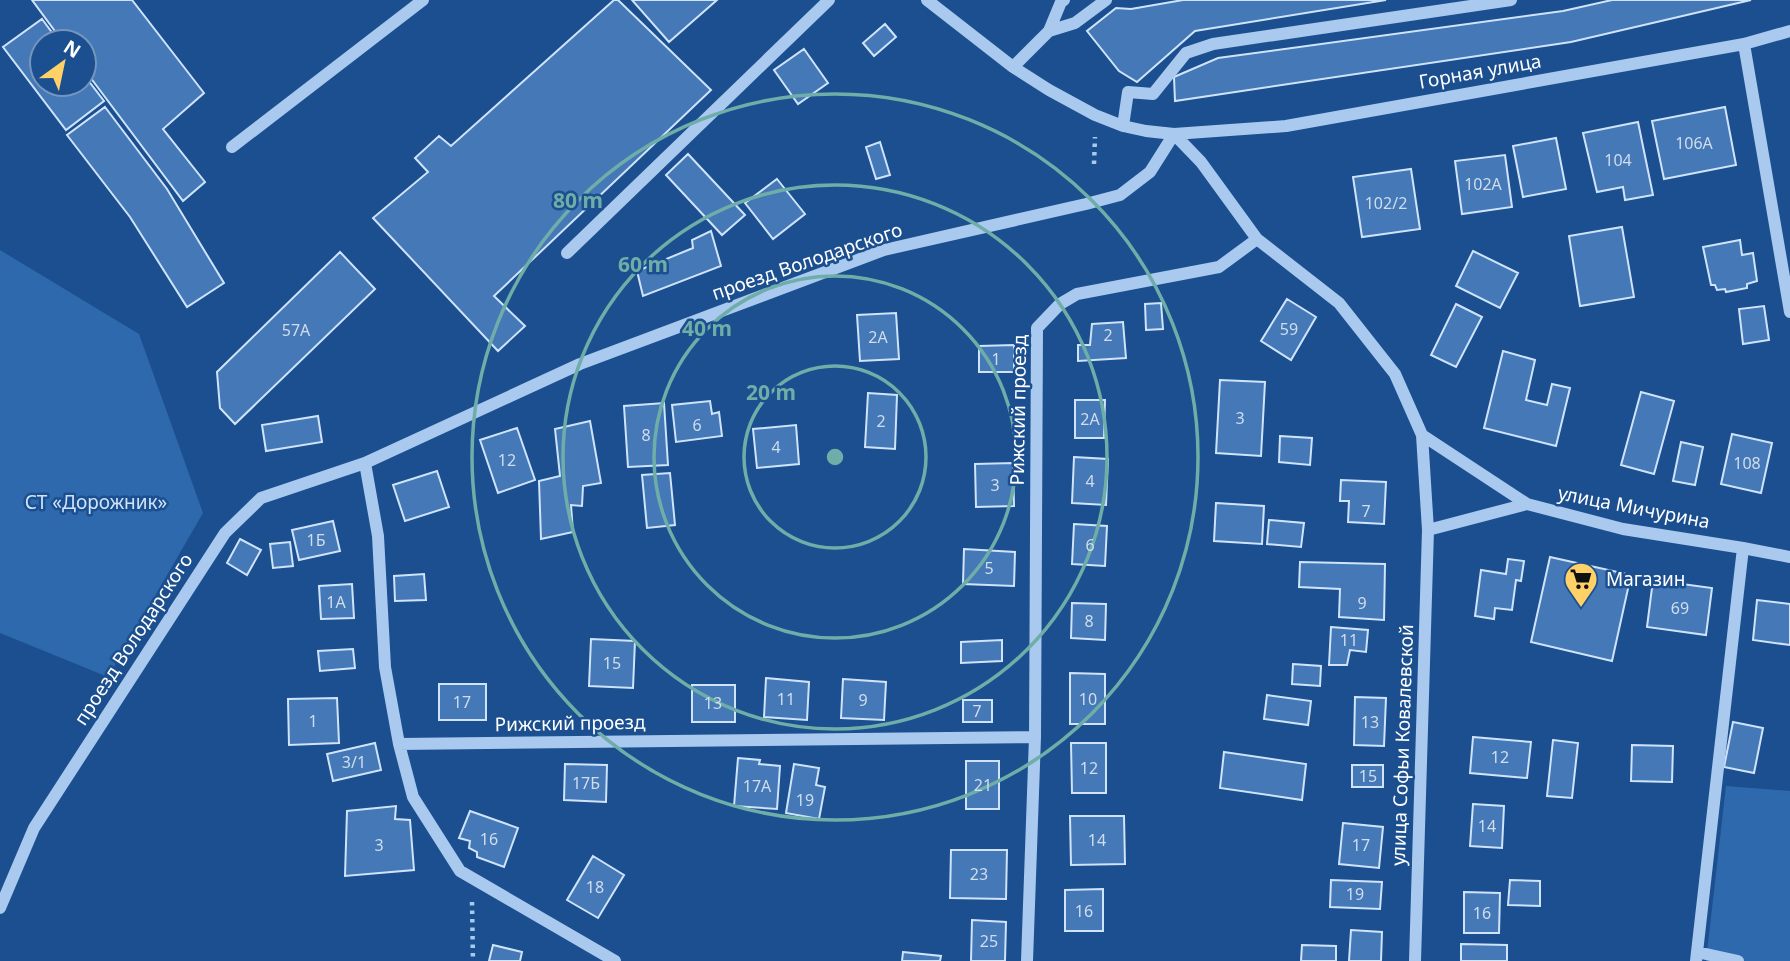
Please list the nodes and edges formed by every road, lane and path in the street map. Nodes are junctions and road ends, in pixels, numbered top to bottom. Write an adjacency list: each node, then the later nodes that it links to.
1 (422, 0): 13 (street)
2 (829, 0): 15 (street)
3 (927, 0): 10 (street)
4 (1064, 0): 8 (street)
5 (1106, 0): 8 (street)
6 (1511, 0): 11 (street)
7 (1790, 31): 9 (street, Горная улица)
8 (1049, 32): 10 (street)
9 (1744, 44): 12 (street, Горная улица); 16 (street)
10 (1013, 67): 11 (street)
11 (1123, 126): 12 (street)
12 (1174, 134): 14 (street); 18 (street, проезд Володарского)
13 (232, 147)
14 (1257, 239): 17 (street); 23 (street, Рижский проезд)
15 (567, 253)
16 (1790, 312)
17 (1422, 435): 19 (street, улица Мичурина); 20 (street, улица Софьи Ковалевской)
18 (365, 463): 24 (street); 26 (street, проезд Володарского)
19 (1527, 505): 20 (street); 21 (street, улица Мичурина)
20 (1428, 530): 31 (street, улица Софьи Ковалевской)
21 (1743, 548): 22 (street, улица Мичурина); 27 (street)
22 (1790, 557)
23 (1035, 737): 24 (street, Рижский проезд); 30 (street, Рижский проезд)
24 (399, 744): 25 (street)
25 (472, 878): 28 (path); 29 (street)
26 (0, 908)
27 (1697, 957): 32 (street)
28 (473, 961)
29 (615, 961)
30 (1027, 961)
31 (1415, 961)
32 (1738, 961)

